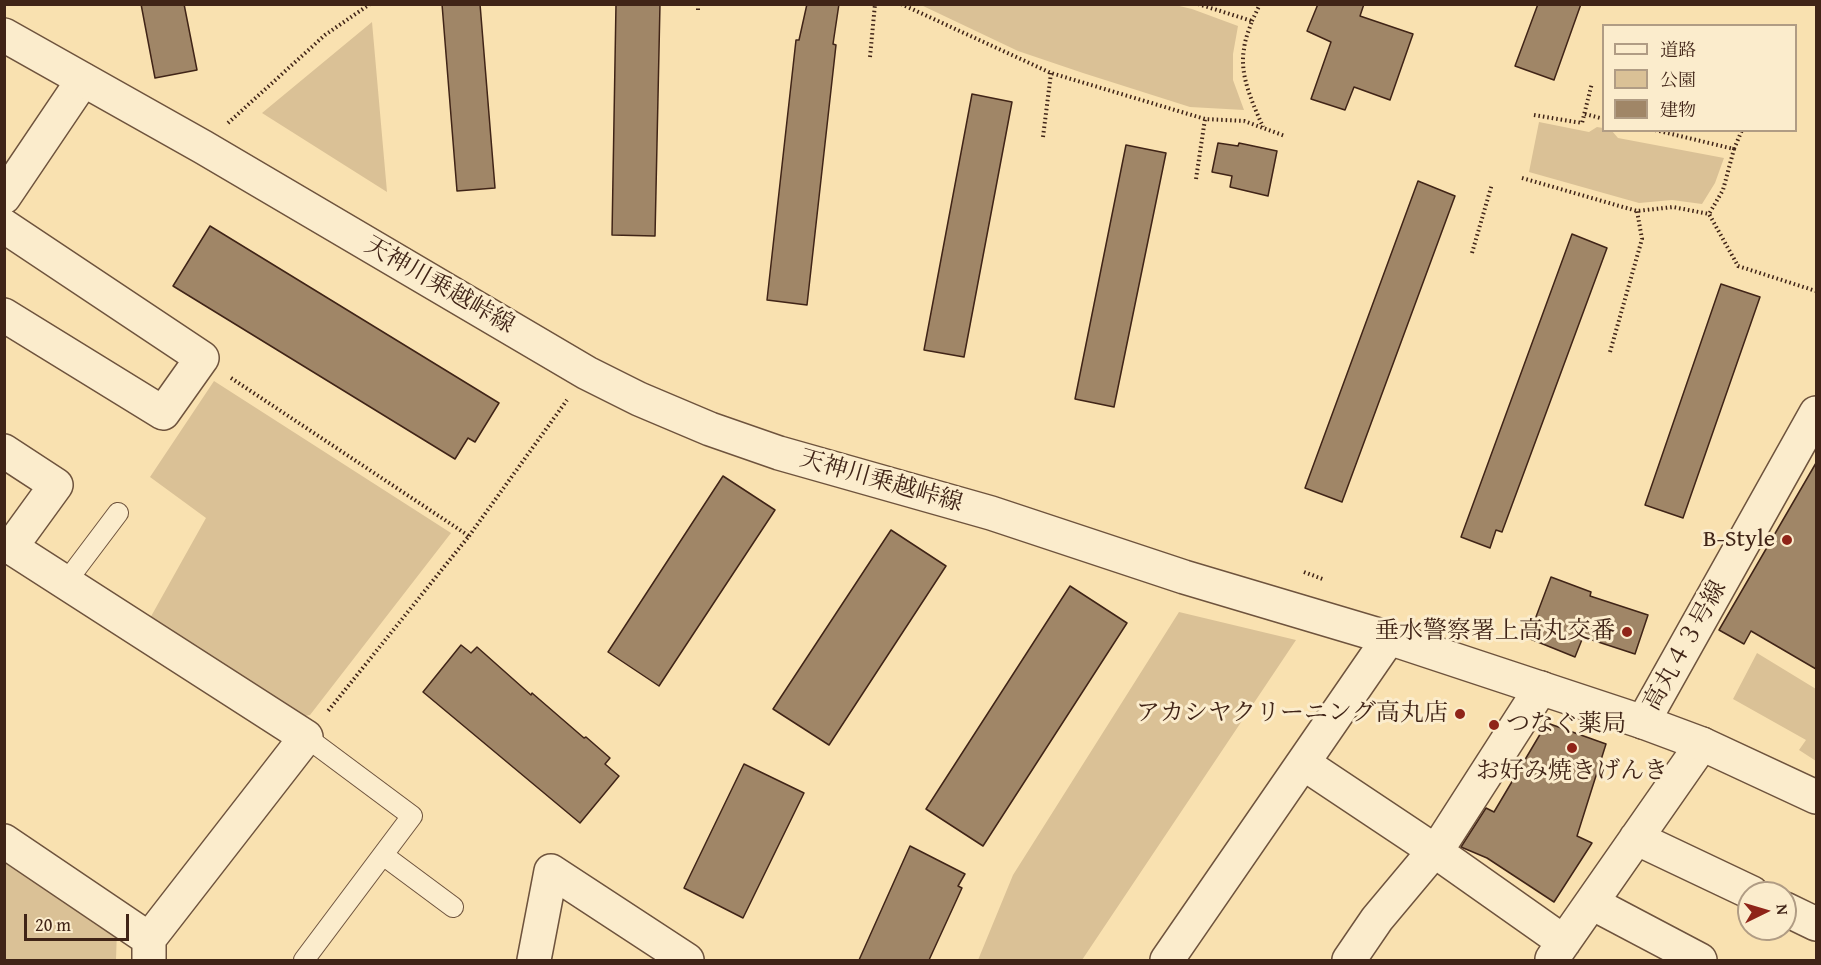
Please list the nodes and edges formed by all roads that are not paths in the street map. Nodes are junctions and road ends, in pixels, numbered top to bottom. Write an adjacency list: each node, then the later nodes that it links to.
1 (4, 35): 2 (street, 天神川乗越峠線)
2 (83, 80): 3 (street); 11 (street, 天神川乗越峠線)
3 (4, 197)
4 (4, 226): 5 (street)
5 (4, 315)
6 (1816, 413): 13 (street, 高丸４３号線)
7 (4, 452): 9 (street)
8 (118, 513): 10 (lane)
9 (8, 545): 10 (street)
10 (66, 582): 14 (street)
11 (1389, 638): 12 (street, 天神川乗越峠線); 16 (street)
12 (1541, 688): 13 (street, 天神川乗越峠線); 20 (street)
13 (1643, 722): 15 (street, 天神川乗越峠線)
14 (306, 737): 21 (lane); 27 (street)
15 (1702, 744): 17 (street, 天神川乗越峠線); 18 (street)
16 (1303, 763): 20 (street); 32 (street)
17 (1816, 797)
18 (1636, 838): 22 (street); 23 (street)
19 (4, 841): 27 (street)
20 (1435, 851): 28 (street); 33 (street)
21 (383, 855): 24 (lane); 29 (lane)
22 (1737, 886)
23 (1592, 903): 28 (street); 34 (street)
24 (453, 907)
25 (1797, 915): 26 (street)
26 (1816, 924)
27 (149, 950)
28 (1558, 951)
29 (304, 960)
30 (534, 960): 31 (street)
31 (687, 960)
32 (1167, 960)
33 (1349, 960)
34 (1700, 960)

